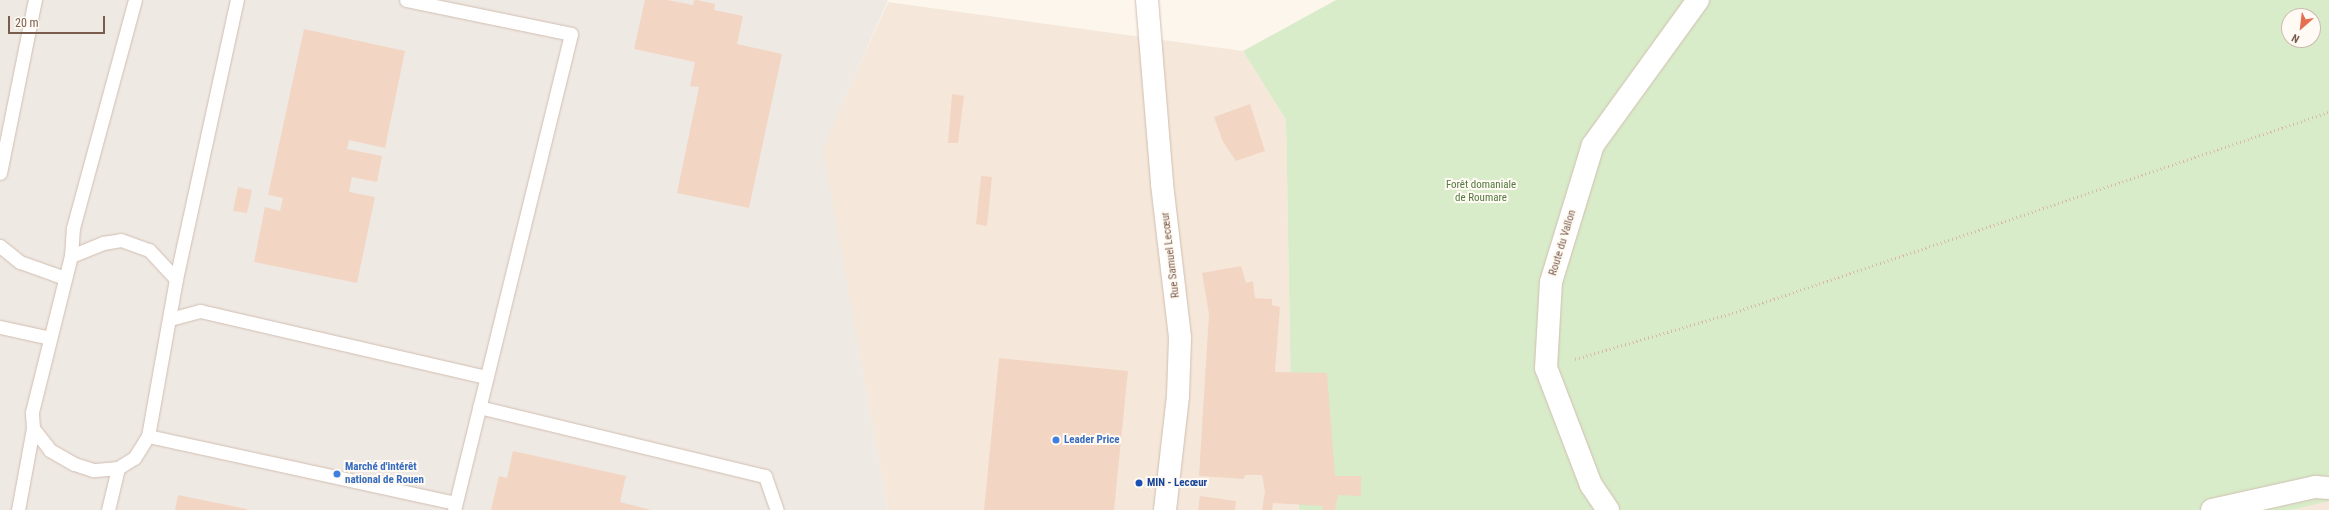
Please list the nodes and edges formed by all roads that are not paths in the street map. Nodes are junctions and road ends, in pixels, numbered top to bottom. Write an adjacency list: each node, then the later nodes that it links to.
1 (34, 0): 7 (lane)
2 (135, 0): 9 (lane)
3 (237, 0): 11 (lane)
4 (406, 0): 15 (lane)
5 (1147, 0): 25 (street, Rue Samuel Lecœur)
6 (1698, 0): 26 (street, Route du Vallon)
7 (0, 173)
8 (0, 246): 10 (lane)
9 (71, 256): 10 (lane); 11 (lane)
10 (65, 278): 14 (lane)
11 (176, 279): 12 (lane)
12 (170, 320): 15 (lane); 18 (lane)
13 (0, 327): 14 (lane)
14 (50, 338): 17 (lane)
15 (487, 377): 16 (lane)
16 (479, 408): 21 (lane); 24 (lane)
17 (33, 428): 19 (lane); 22 (lane)
18 (148, 436): 19 (lane); 21 (lane)
19 (118, 468): 23 (lane)
20 (2329, 488): 27 (street)
21 (455, 507)
22 (18, 510)
23 (108, 510)
24 (777, 510)
25 (1165, 510)
26 (1608, 510)
27 (2212, 510)

